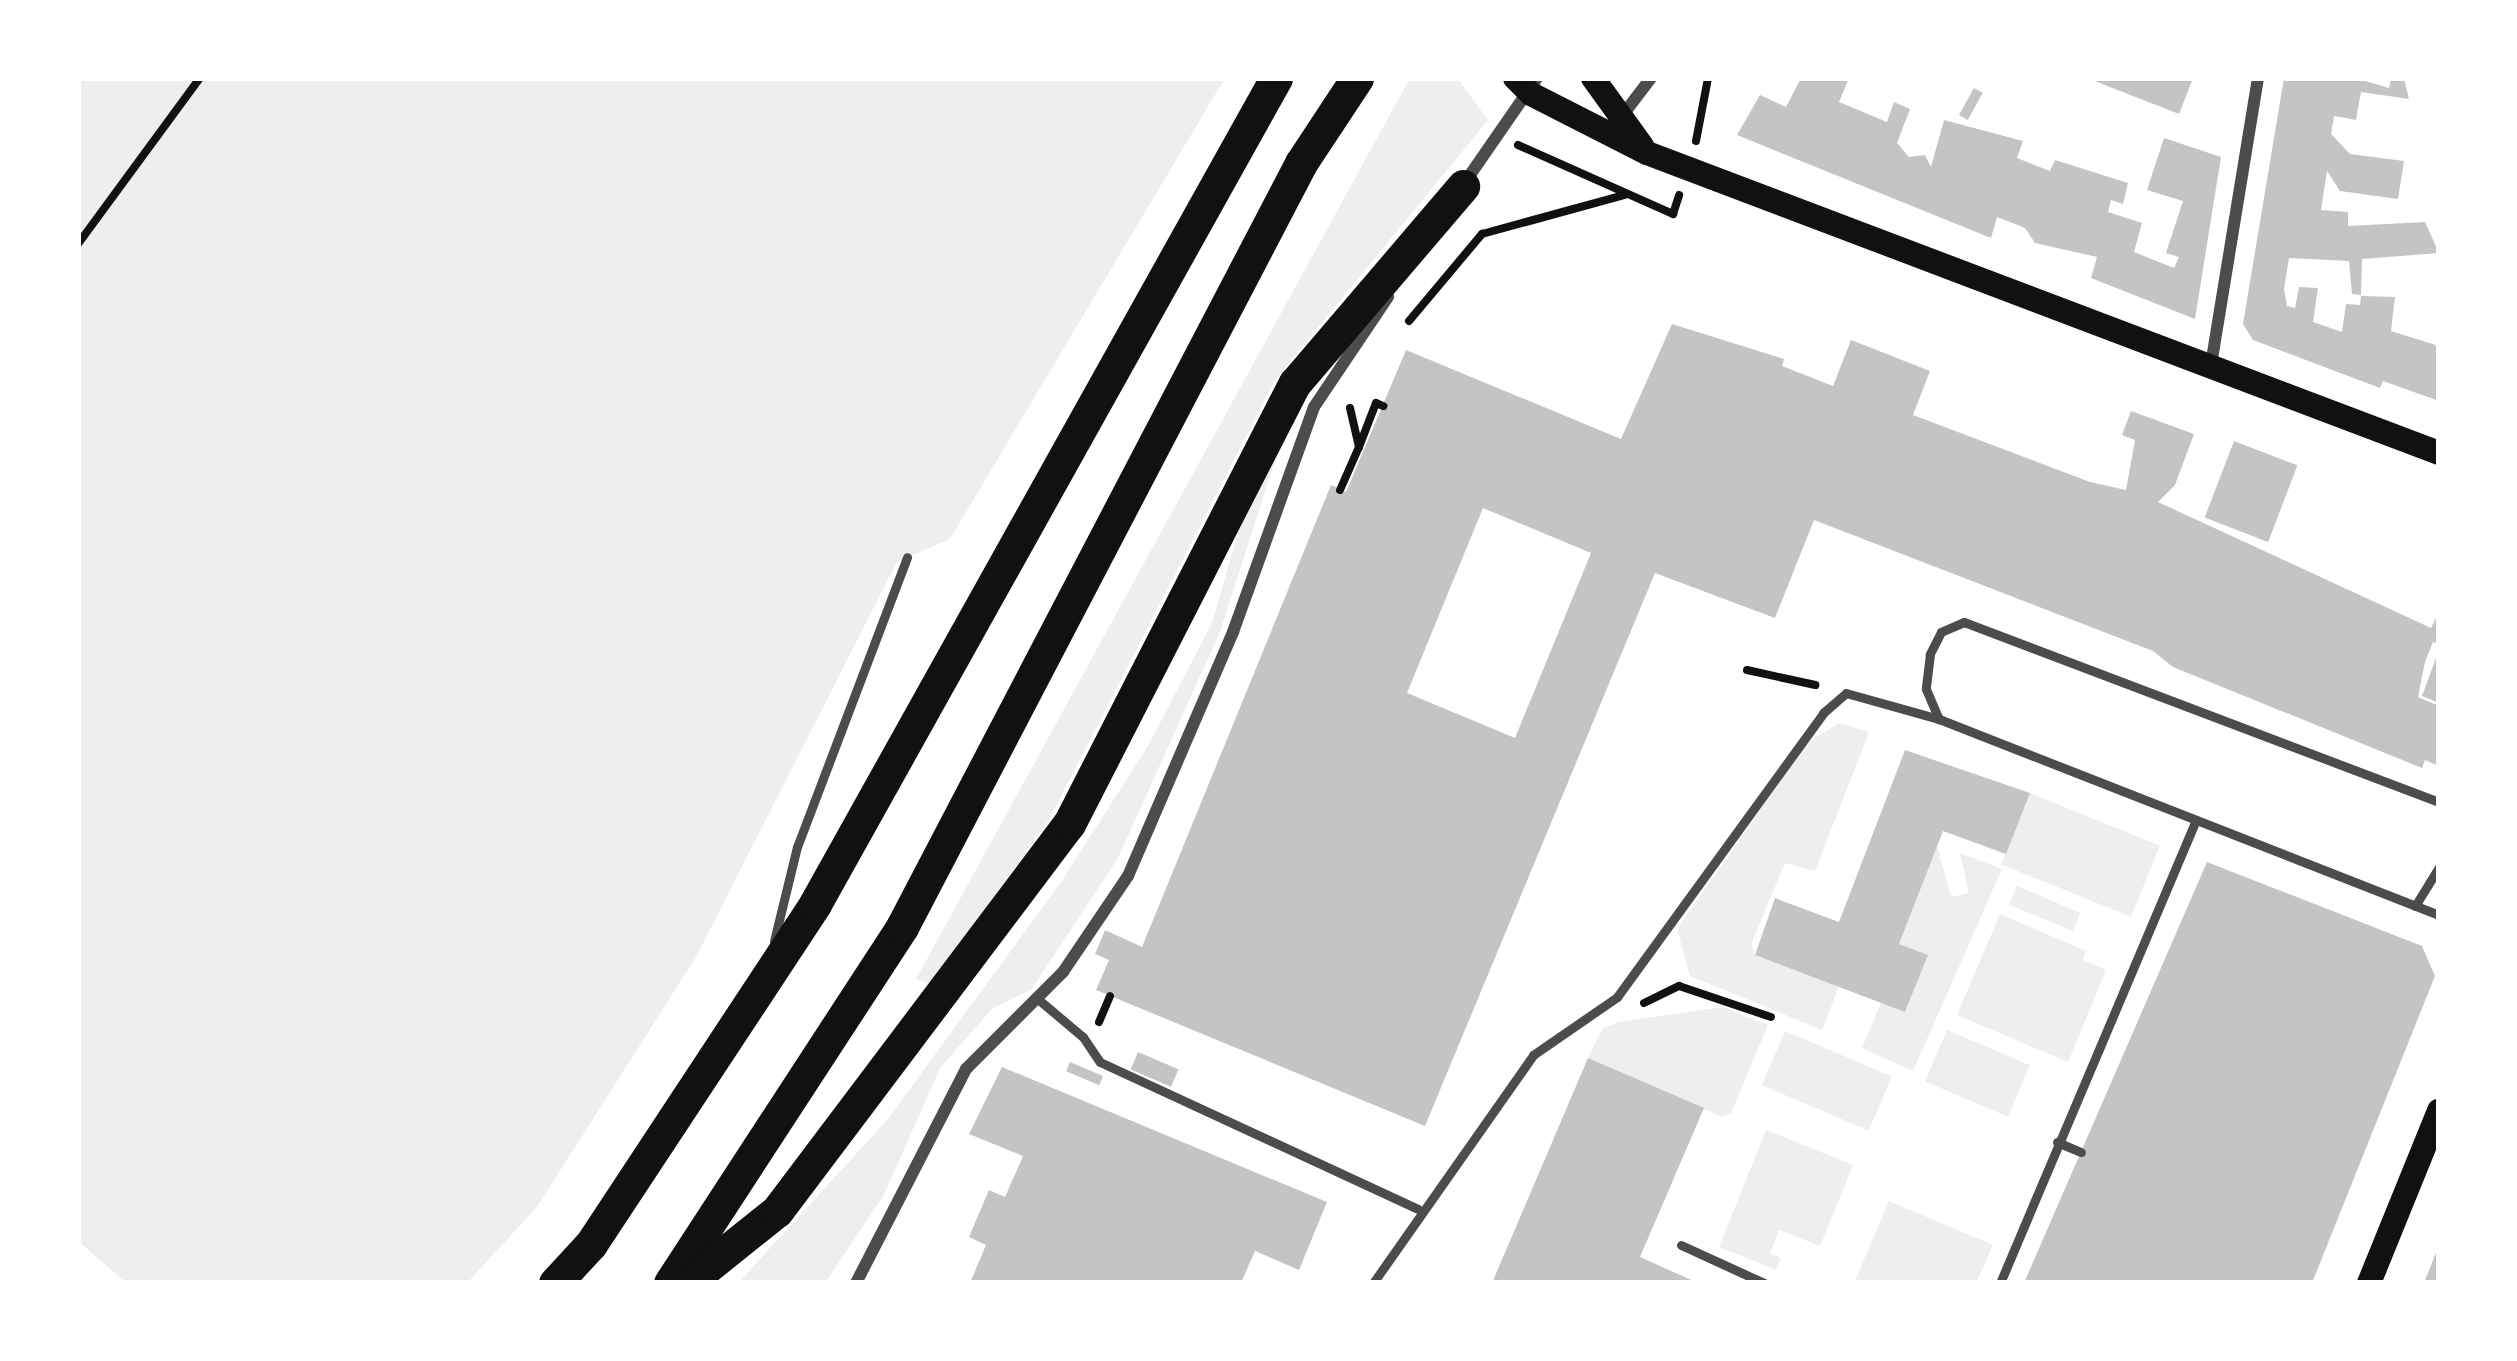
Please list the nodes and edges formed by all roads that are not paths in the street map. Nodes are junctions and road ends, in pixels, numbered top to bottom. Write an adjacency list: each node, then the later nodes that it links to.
1 (1276, 78): 19 (highway)
2 (1357, 78): 27 (highway)
3 (1593, 78): 7 (main road)
4 (1651, 78): 7 (street)
5 (2258, 78): 10 (street)
6 (1527, 83): 8 (main road); 9 (street)
7 (1621, 117): 8 (main road)
8 (1647, 153): 10 (main road)
9 (1463, 186): 20 (street); 28 (highway)
10 (2211, 365): 11 (main road)
11 (2439, 453)
12 (907, 557): 19 (lane)
13 (1939, 719): 14 (lane); 15 (lane); 24 (lane)
14 (2439, 802)
15 (2196, 820): 17 (lane); 22 (lane)
16 (2439, 867): 17 (lane)
17 (2415, 906): 18 (lane)
18 (2439, 915)
19 (763, 987): 26 (highway)
20 (1039, 1000): 24 (lane); 29 (street)
21 (2439, 1111): 33 (main road)
22 (2056, 1142): 23 (lane); 32 (lane)
23 (2081, 1152)
24 (1418, 1210): 30 (lane)
25 (1681, 1245): 31 (lane)
26 (555, 1283)
27 (670, 1283)
28 (687, 1283)
29 (856, 1283)
30 (1373, 1283)
31 (1764, 1283)
32 (2000, 1283)
33 (2368, 1283)

